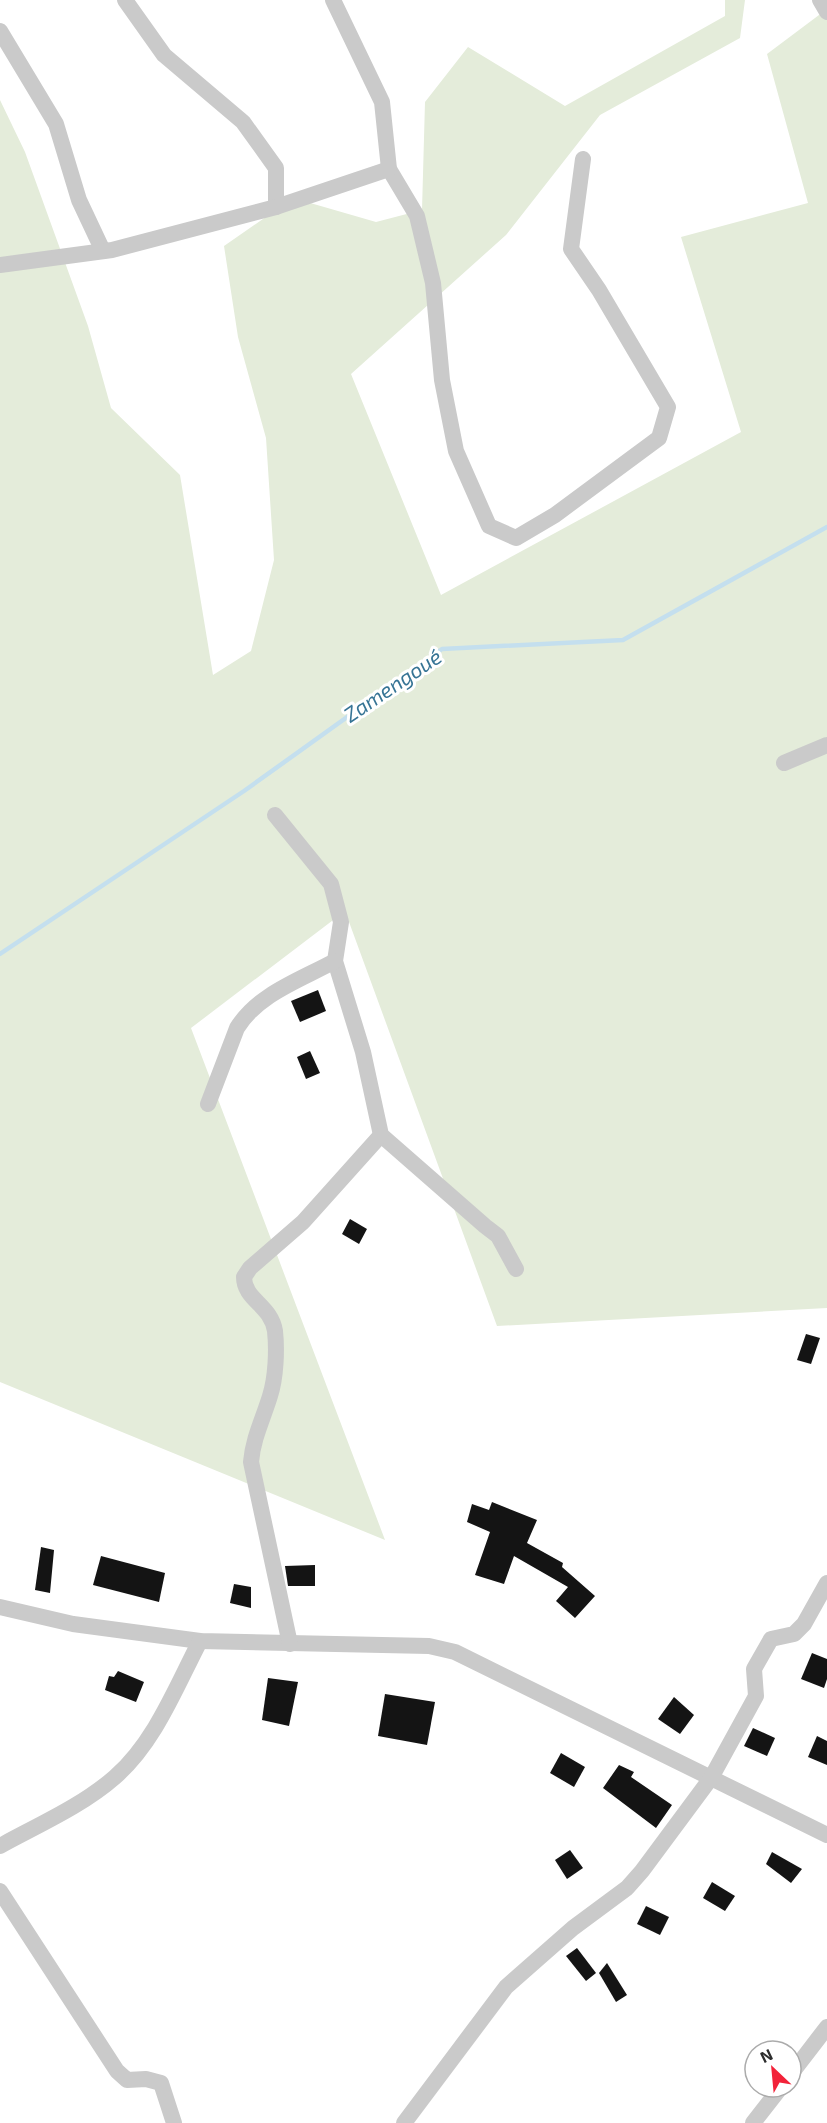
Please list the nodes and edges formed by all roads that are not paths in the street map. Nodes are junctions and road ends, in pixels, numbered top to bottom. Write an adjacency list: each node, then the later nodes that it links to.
1 (125, 0): 8 (street)
2 (333, 0): 7 (street)
3 (820, 0): 4 (street)
4 (827, 12)
5 (0, 31): 9 (street)
6 (584, 159): 7 (street)
7 (389, 169): 8 (street)
8 (276, 207): 9 (street)
9 (103, 251): 10 (street)
10 (0, 265)
11 (827, 745): 12 (street)
12 (784, 763)
13 (275, 815): 14 (street)
14 (335, 962): 15 (street); 16 (street)
15 (208, 1104)
16 (381, 1135): 17 (street); 21 (street)
17 (516, 1269)
18 (827, 1583): 22 (street)
19 (0, 1606): 20 (street)
20 (200, 1641): 21 (street); 24 (street)
21 (290, 1644): 22 (street)
22 (711, 1778): 23 (street); 30 (street)
23 (827, 1835)
24 (0, 1846)
25 (0, 1891): 29 (street)
26 (827, 2027): 27 (street)
27 (803, 2058)
28 (772, 2099): 31 (street)
29 (174, 2123)
30 (404, 2123)
31 (753, 2123)

